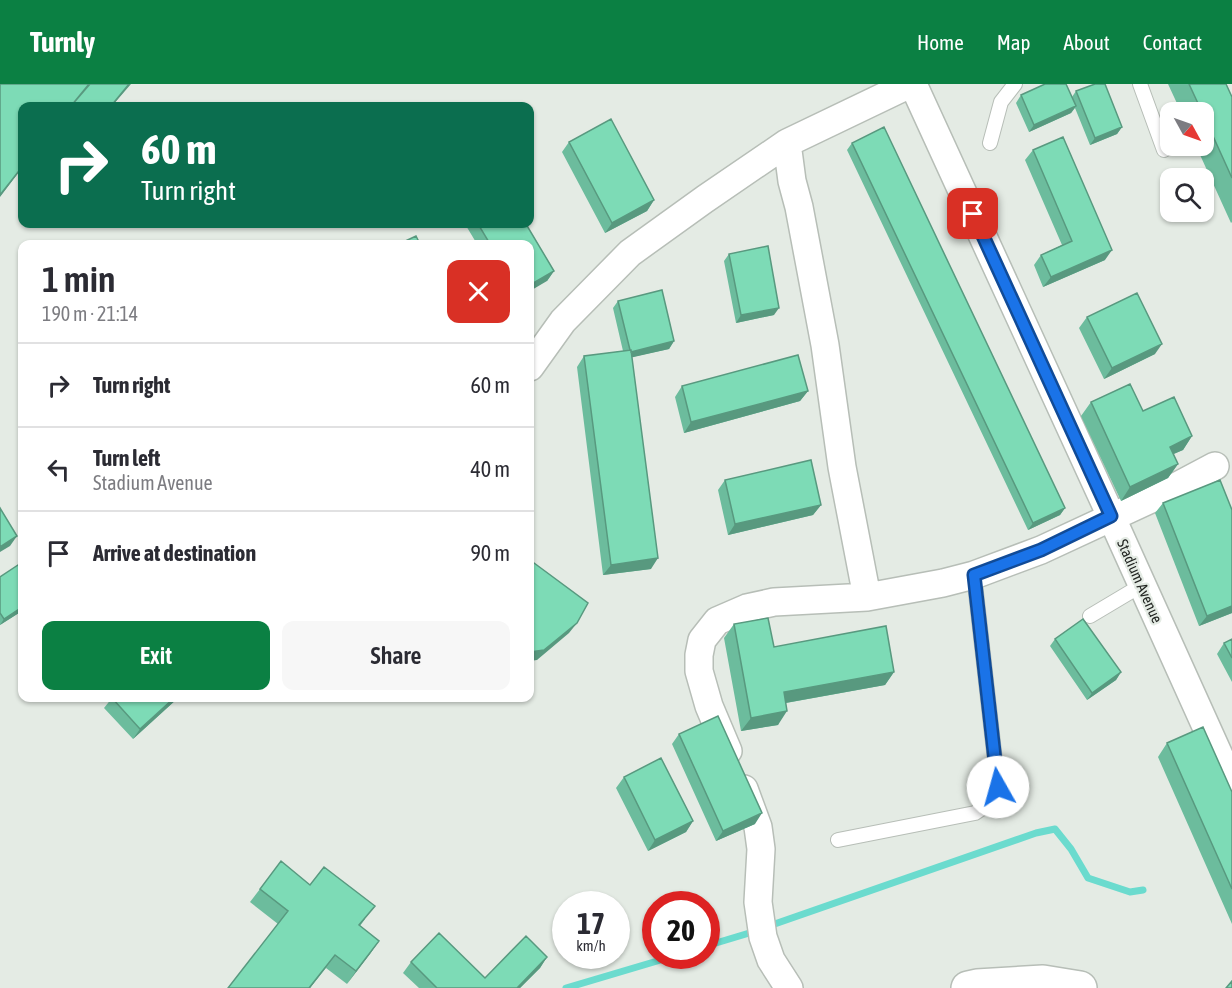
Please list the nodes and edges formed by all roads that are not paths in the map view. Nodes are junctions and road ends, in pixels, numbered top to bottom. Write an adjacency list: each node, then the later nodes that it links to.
1 (911, 84): 5 (street); 9 (street, Stadium Avenue)
2 (1015, 84): 6 (lane)
3 (1140, 84): 4 (lane)
4 (1160, 139)
5 (787, 143): 7 (street); 12 (street)
6 (990, 143)
7 (534, 361)
8 (1215, 466): 9 (street)
9 (1111, 516): 10 (street); 11 (street, Stadium Avenue)
10 (974, 575): 12 (street); 15 (lane)
11 (1142, 585): 13 (lane); 14 (street, Stadium Avenue)
12 (867, 597): 16 (street)
13 (1090, 616)
14 (1232, 784)
15 (838, 840)
16 (789, 988)
17 (968, 988): 18 (street)
18 (1080, 988)

